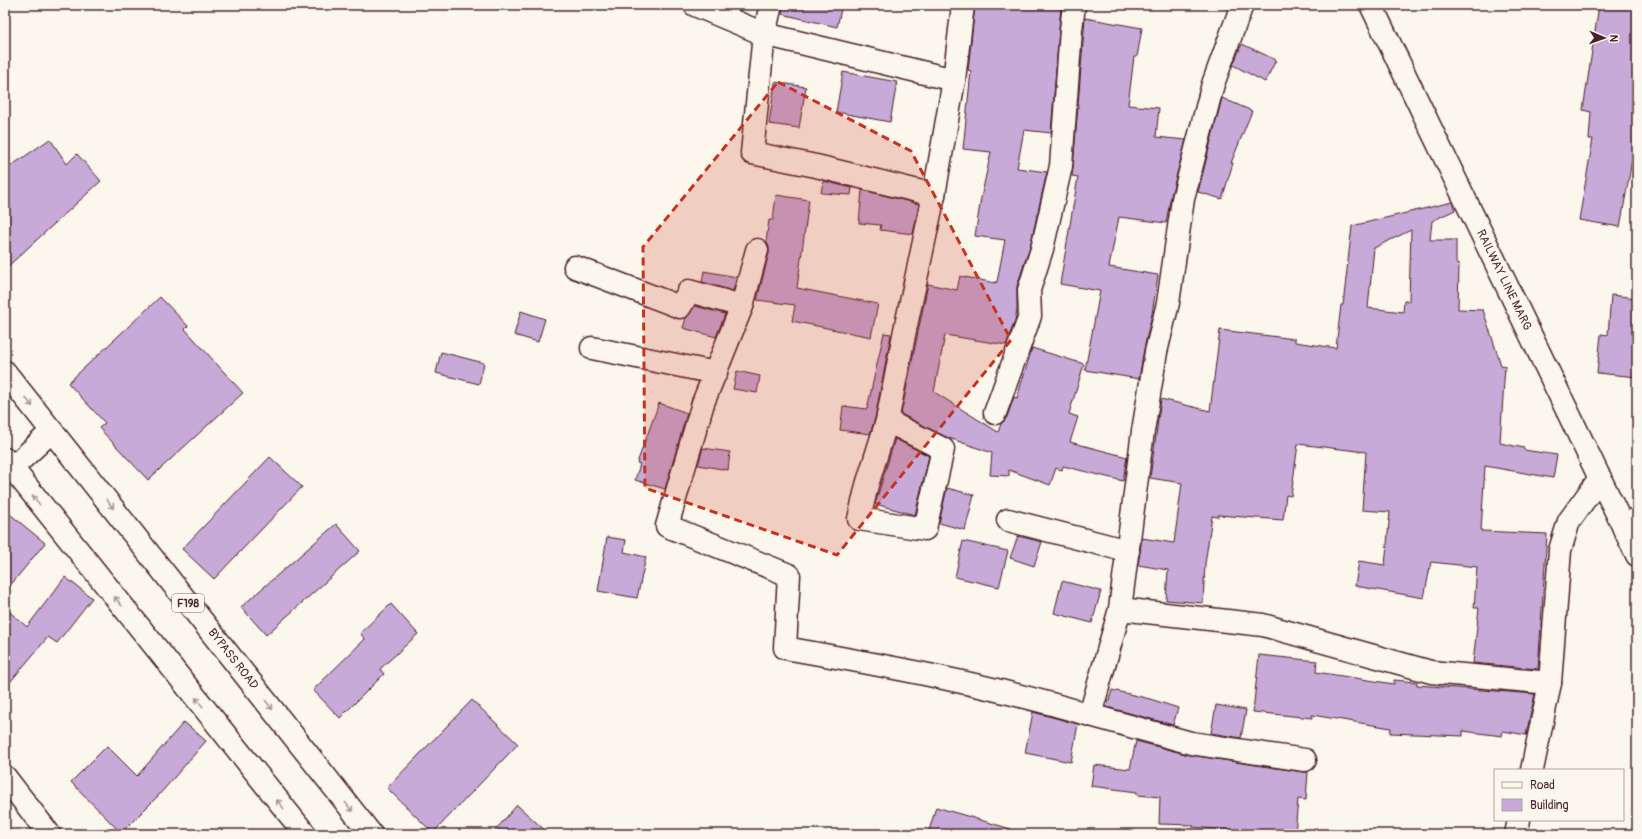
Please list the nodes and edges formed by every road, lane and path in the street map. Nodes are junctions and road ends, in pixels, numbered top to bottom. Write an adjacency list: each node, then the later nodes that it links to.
1 (695, 5): 7 (street)
2 (770, 5): 7 (street)
3 (962, 5): 8 (street)
4 (1074, 5): 16 (street)
5 (1242, 5): 23 (street)
6 (1371, 5): 20 (street, RAILWAY LINE MARG)
7 (764, 34): 8 (street); 9 (street)
8 (954, 80): 9 (street)
9 (934, 195): 17 (street)
10 (757, 250): 12 (street)
11 (575, 267): 12 (street)
12 (742, 306): 15 (street)
13 (592, 348): 15 (street)
14 (5, 372): 18 (street, BYPASS ROAD / F198, one-way to 18)
15 (716, 373): 27 (street)
16 (995, 413)
17 (887, 421): 17 (street)
18 (52, 431): 19 (street); 34 (street, BYPASS ROAD / F198, one-way to 34)
19 (8, 464): 33 (street, one-way to 19)
20 (1600, 478): 22 (street, RAILWAY LINE MARG); 26 (street)
21 (1008, 520): 23 (street)
22 (1631, 523): 24 (street, RAILWAY LINE MARG)
23 (1128, 551): 25 (street)
24 (1637, 555)
25 (1120, 609): 26 (street); 27 (street)
26 (1550, 683): 29 (street)
27 (1090, 715): 28 (street)
28 (1305, 760)
29 (1532, 769)
30 (5, 777): 32 (street)
31 (1520, 821): 35 (street)
32 (49, 834)
33 (305, 834)
34 (371, 834)
35 (1516, 834)

